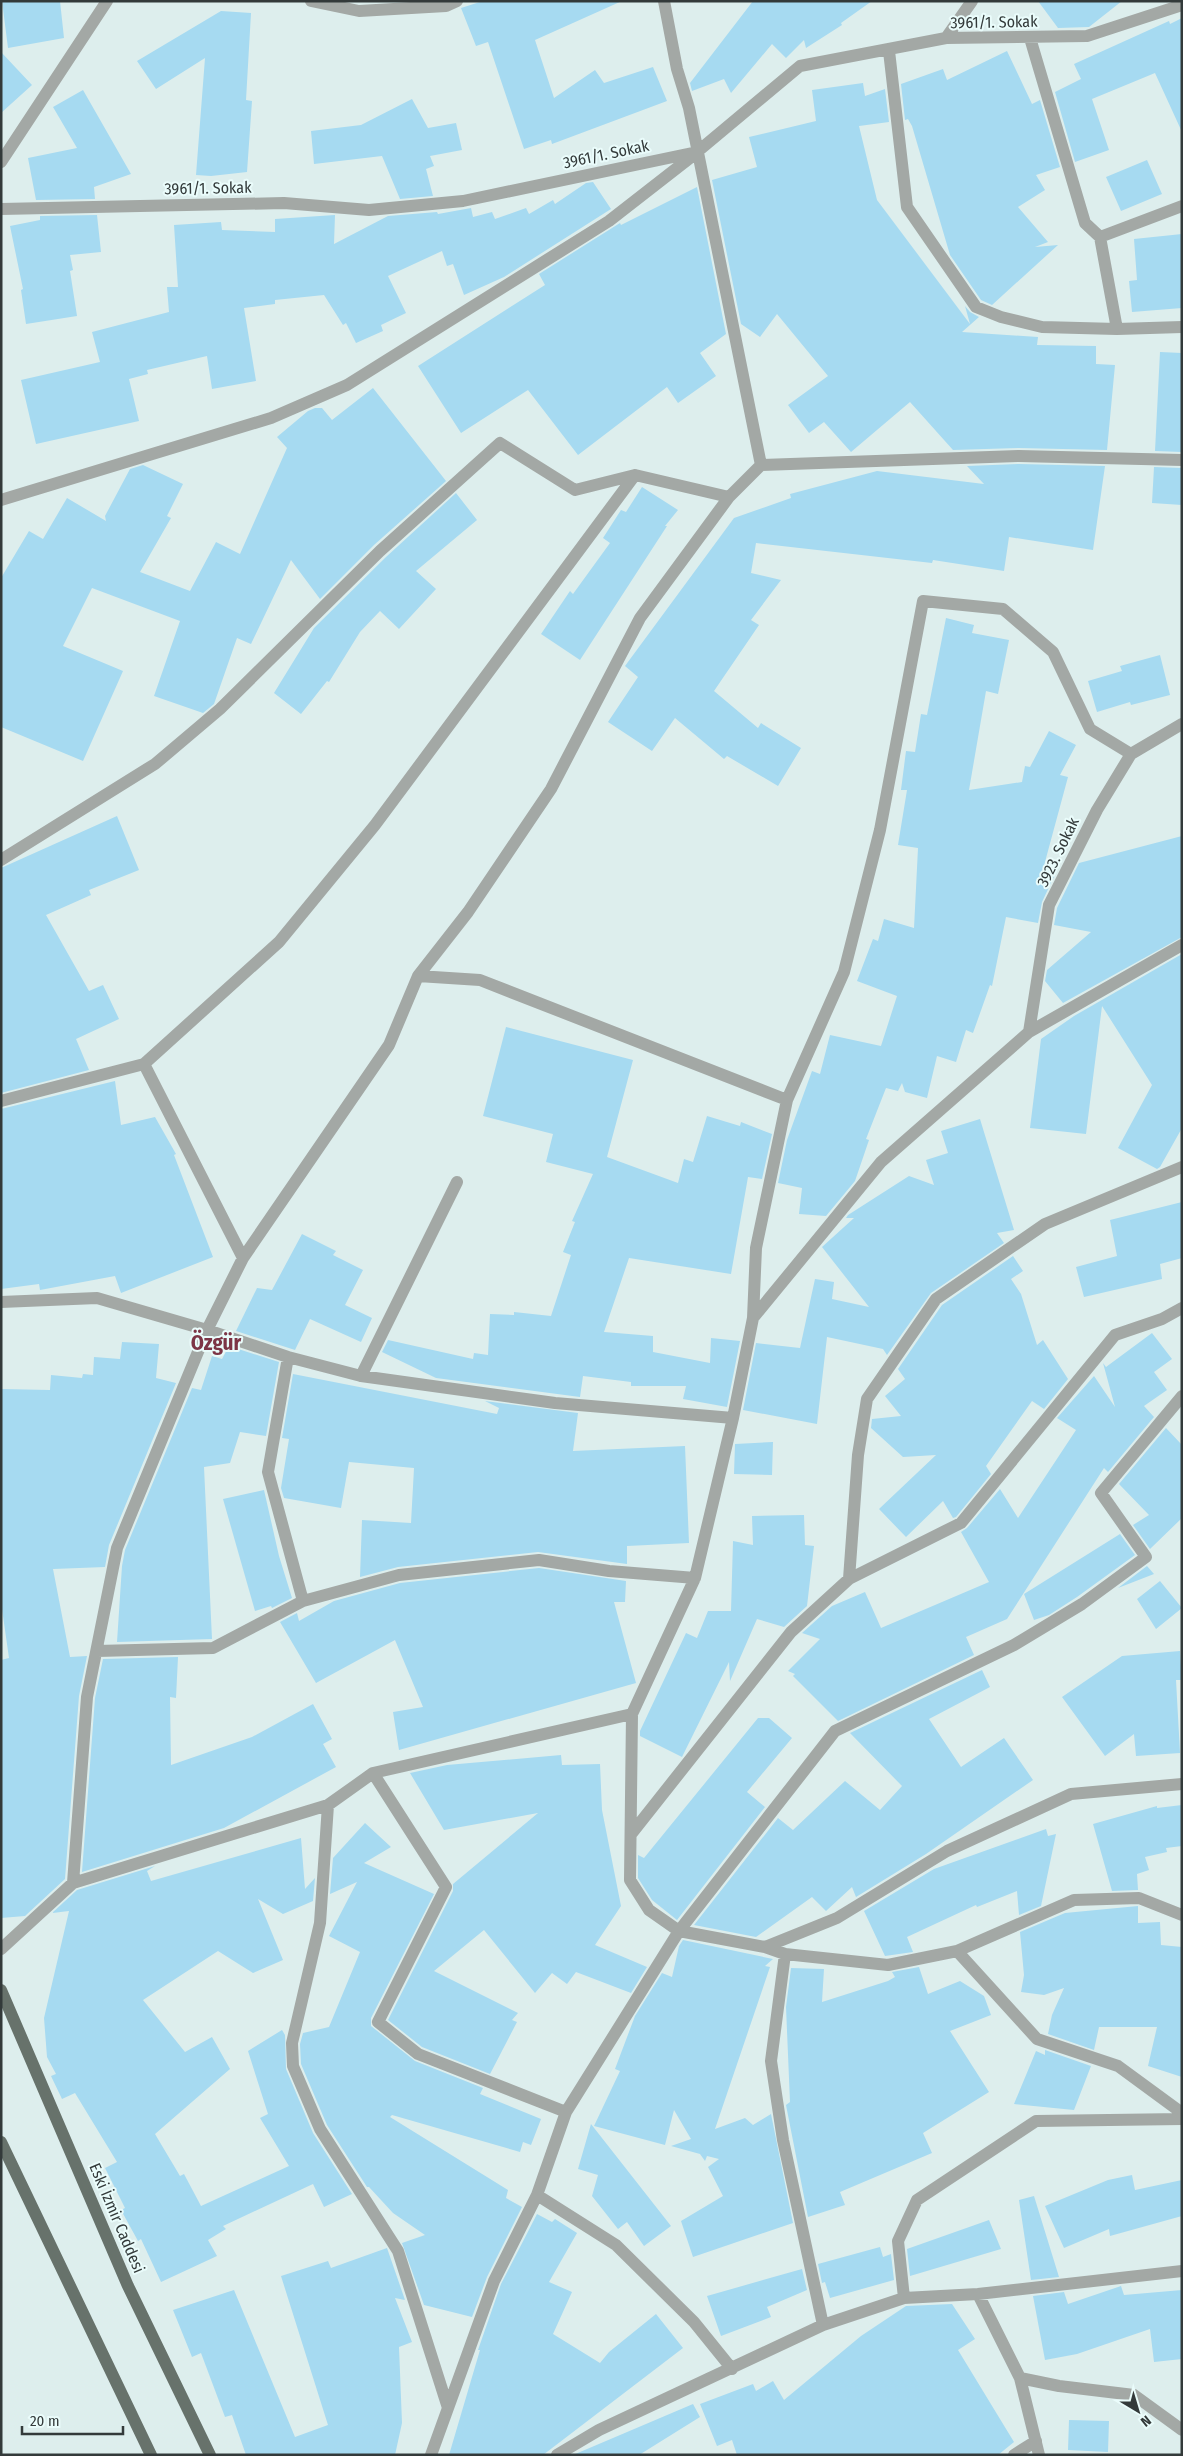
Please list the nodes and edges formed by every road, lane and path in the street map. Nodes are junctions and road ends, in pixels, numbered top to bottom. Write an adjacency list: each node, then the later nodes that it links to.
1 (107, 1): 11 (street)
2 (311, 1): 3 (street)
3 (457, 1)
4 (664, 1): 10 (street)
5 (972, 1): 7 (street)
6 (1182, 5): 8 (street, 3961/1. Sokak)
7 (946, 38): 8 (street, 3961/1. Sokak); 9 (street, 3961/1. Sokak)
8 (1030, 38): 14 (street)
9 (889, 50): 10 (street, 3961/1. Sokak); 16 (street)
10 (697, 152): 13 (street, 3961/1. Sokak); 18 (street); 21 (street)
11 (1, 162)
12 (1182, 206): 14 (street)
13 (1, 209)
14 (1100, 237): 16 (street)
15 (1182, 327): 16 (street)
16 (1117, 329)
17 (1182, 460): 18 (street)
18 (761, 465): 20 (street)
19 (635, 476): 20 (street); 24 (street); 28 (street)
20 (729, 497): 26 (street)
21 (1, 500)
22 (1182, 724): 23 (street, 3923. Sokak)
23 (1131, 754): 27 (street, 3923. Sokak); 29 (street)
24 (1, 860)
25 (1182, 945): 27 (street)
26 (418, 976): 29 (street); 33 (street)
27 (1029, 1032): 36 (street)
28 (144, 1064): 30 (street); 33 (street)
29 (787, 1100): 36 (street)
30 (1, 1101)
31 (1182, 1167): 43 (street)
32 (457, 1182): 39 (street)
33 (243, 1258): 37 (street)
34 (1, 1302): 37 (street)
35 (1182, 1308): 43 (street)
36 (753, 1318): 41 (street)
37 (207, 1330): 38 (street); 45 (street)
38 (288, 1357): 39 (street); 44 (street)
39 (361, 1376): 41 (street)
40 (1182, 1396): 53 (street)
41 (733, 1418): 42 (street)
42 (695, 1578): 44 (street); 46 (street)
43 (849, 1579): 50 (street)
44 (303, 1601): 45 (street)
45 (97, 1651): 51 (street)
46 (632, 1714): 47 (street); 50 (street)
47 (374, 1773): 49 (street); 59 (street)
48 (1182, 1784): 54 (street)
49 (328, 1805): 51 (street); 70 (street)
50 (632, 1833): 53 (street)
51 (73, 1883): 55 (street)
52 (1182, 1915): 56 (street)
53 (679, 1931): 54 (street); 59 (street)
54 (765, 1947): 57 (street)
55 (1, 1949)
56 (957, 1951): 57 (street); 60 (street)
57 (785, 1954): 67 (street)
58 (1, 1990): 74 (main road, Eski İzmir Caddesi)
59 (566, 2112): 63 (street)
60 (1182, 2113)
61 (1182, 2119): 66 (street)
62 (1, 2142): 73 (main road)
63 (537, 2195): 68 (street); 70 (street)
64 (1182, 2271): 65 (street)
65 (978, 2294): 66 (street); 69 (street)
66 (904, 2298): 67 (street)
67 (823, 2325): 68 (street)
68 (732, 2368): 76 (street)
69 (1020, 2378): 71 (street); 72 (street)
70 (448, 2408): 75 (street)
71 (1182, 2430)
72 (1036, 2441): 77 (street); 78 (street)
73 (151, 2455)
74 (210, 2455)
75 (431, 2455)
76 (557, 2455)
77 (1014, 2455)
78 (1039, 2455)

